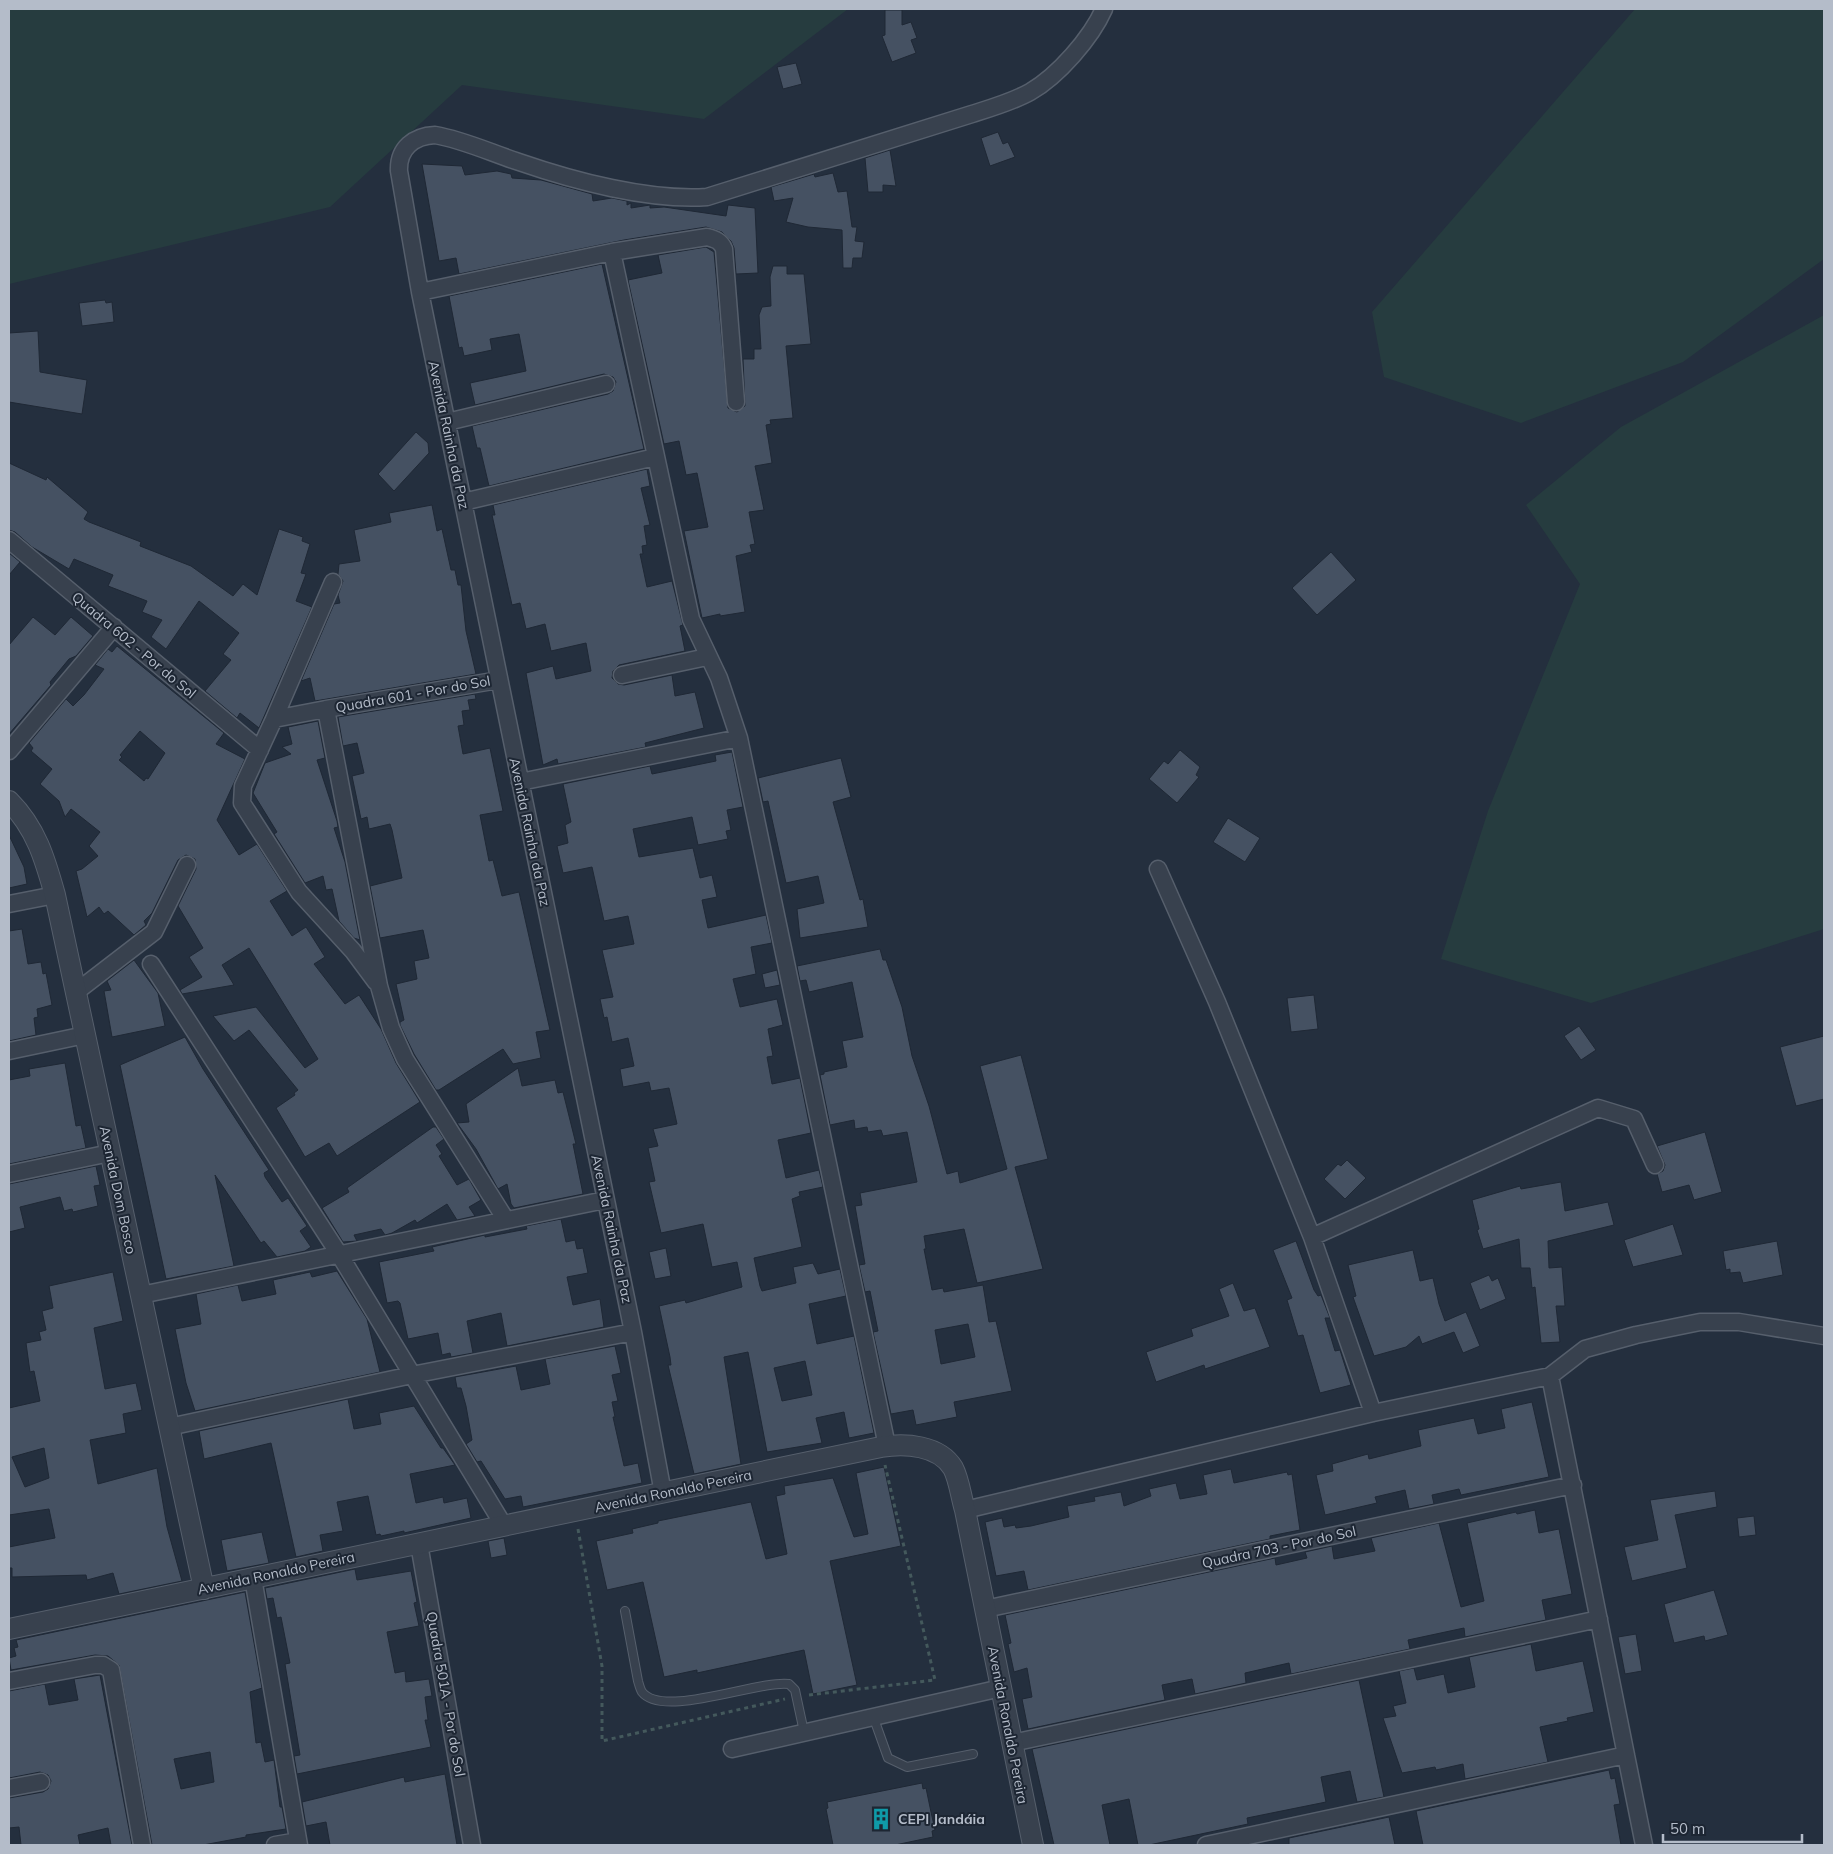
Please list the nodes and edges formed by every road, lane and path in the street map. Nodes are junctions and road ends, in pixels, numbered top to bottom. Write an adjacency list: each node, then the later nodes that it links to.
1 (1104, 9): 3 (street, Avenida Rainha da Paz)
2 (612, 252): 3 (street); 5 (street); 7 (street)
3 (420, 292): 6 (street, Avenida Rainha da Paz)
4 (606, 384): 6 (street)
5 (736, 402)
6 (447, 422): 8 (street, Avenida Rainha da Paz)
7 (655, 457): 8 (street); 12 (street)
8 (463, 502): 14 (street, Avenida Rainha da Paz)
9 (9, 540): 11 (street, Quadra 602 - Por do Sol)
10 (333, 582): 16 (street)
11 (114, 628): 18 (street); 19 (street, Quadra 602 - Por do Sol)
12 (707, 657): 13 (street); 17 (street)
13 (622, 675)
14 (499, 680): 15 (street, Quadra 601 - Por do Sol); 20 (street, Avenida Rainha da Paz)
15 (326, 709): 16 (street, Quadra 601 - Por do Sol); 27 (street)
16 (274, 719): 19 (street)
17 (740, 738): 20 (street); 45 (street)
18 (9, 750)
19 (260, 750): 27 (street)
20 (520, 782): 34 (street, Avenida Rainha da Paz)
21 (9, 801): 24 (street, Avenida Dom Bosco)
22 (187, 866): 28 (street)
23 (1158, 869): 36 (street)
24 (55, 895): 25 (street); 28 (street, Avenida Dom Bosco)
25 (9, 904)
26 (152, 964): 37 (street)
27 (379, 986): 35 (street)
28 (76, 992): 29 (street, Avenida Dom Bosco)
29 (85, 1035): 30 (street); 31 (street, Avenida Dom Bosco)
30 (9, 1051)
31 (110, 1153): 33 (street); 38 (street, Avenida Dom Bosco)
32 (1655, 1166): 36 (street)
33 (9, 1174)
34 (605, 1200): 35 (street); 39 (street, Avenida Rainha da Paz)
35 (506, 1220): 37 (street)
36 (1312, 1237): 43 (street)
37 (339, 1254): 38 (street); 41 (street)
38 (141, 1295): 44 (street, Avenida Dom Bosco)
39 (633, 1332): 41 (street); 47 (street, Avenida Rainha da Paz)
40 (1824, 1336): 42 (street)
41 (412, 1375): 44 (street); 50 (street)
42 (1550, 1376): 43 (street); 46 (street)
43 (1373, 1413): 48 (street)
44 (169, 1427): 53 (street, Avenida Dom Bosco)
45 (884, 1447): 47 (street, Avenida Ronaldo Pereira); 48 (street, Avenida Ronaldo Pereira); 60 (path)
46 (1573, 1485): 54 (street, Quadra 703 - Por do Sol); 56 (street)
47 (663, 1493): 49 (street, Avenida Ronaldo Pereira)
48 (964, 1510): 54 (street, Avenida Ronaldo Pereira)
49 (575, 1511): 50 (street, Avenida Ronaldo Pereira); 60 (path)
50 (504, 1526): 51 (street, Avenida Ronaldo Pereira)
51 (419, 1544): 52 (street, Avenida Ronaldo Pereira); 72 (street, Quadra 501A - Por do Sol)
52 (253, 1578): 53 (street, Avenida Ronaldo Pereira); 69 (street)
53 (204, 1589): 57 (street, Avenida Ronaldo Pereira)
54 (985, 1609): 59 (street, Avenida Ronaldo Pereira)
55 (625, 1612): 60 (lane)
56 (1599, 1619): 63 (street); 66 (street)
57 (9, 1629)
58 (9, 1681): 70 (street)
59 (1001, 1688): 61 (street); 63 (street, Avenida Ronaldo Pereira)
60 (796, 1696): 62 (lane)
61 (874, 1716): 62 (street); 65 (lane)
62 (804, 1732): 64 (street)
63 (1012, 1743): 73 (street, Avenida Ronaldo Pereira)
64 (732, 1749)
65 (973, 1754)
66 (1626, 1756): 74 (street); 75 (street)
67 (41, 1782): 68 (street)
68 (9, 1788)
69 (298, 1843): 71 (street)
70 (142, 1845)
71 (275, 1845)
72 (472, 1845)
73 (1032, 1845)
74 (1206, 1845)
75 (1644, 1845)

